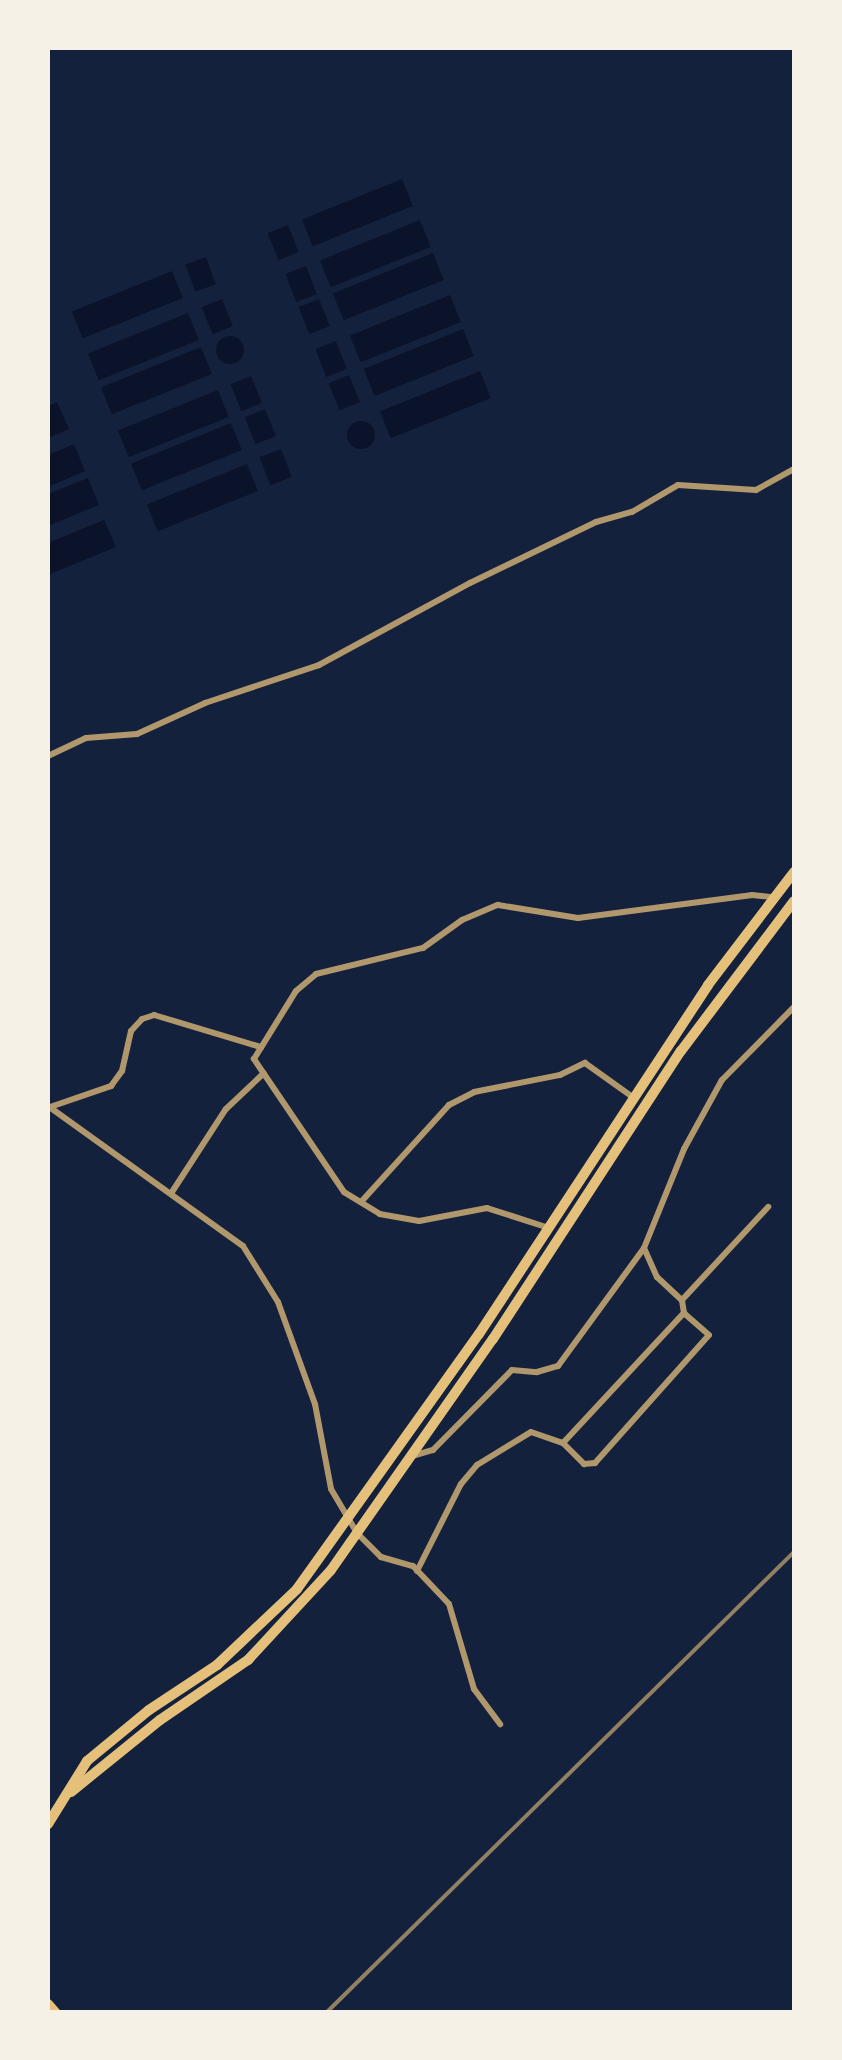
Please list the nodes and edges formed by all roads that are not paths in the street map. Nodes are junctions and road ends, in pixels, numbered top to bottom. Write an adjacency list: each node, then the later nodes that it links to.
1 (794, 469): 2 (street)
2 (48, 756)
3 (794, 872): 4 (main road)
4 (770, 897): 7 (street); 9 (main road)
5 (794, 901): 19 (main road)
6 (794, 1007): 15 (street)
7 (261, 1047): 8 (street); 10 (street)
8 (264, 1073): 11 (street); 12 (street)
9 (634, 1098): 12 (street); 14 (main road)
10 (49, 1106): 11 (street)
11 (172, 1192): 20 (street)
12 (361, 1202): 14 (street)
13 (768, 1207): 16 (street)
14 (549, 1228): 20 (main road)
15 (644, 1248): 16 (street); 19 (street)
16 (682, 1300): 17 (street)
17 (684, 1313): 18 (street); 18 (street)
18 (563, 1443): 22 (street)
19 (412, 1456): 21 (main road)
20 (349, 1519): 21 (street); 24 (main road)
21 (357, 1533): 22 (street); 24 (main road)
22 (417, 1571): 23 (street)
23 (500, 1724)
24 (66, 1795): 25 (main road)
25 (48, 1824)
26 (48, 2004): 27 (main road)
27 (55, 2012)

